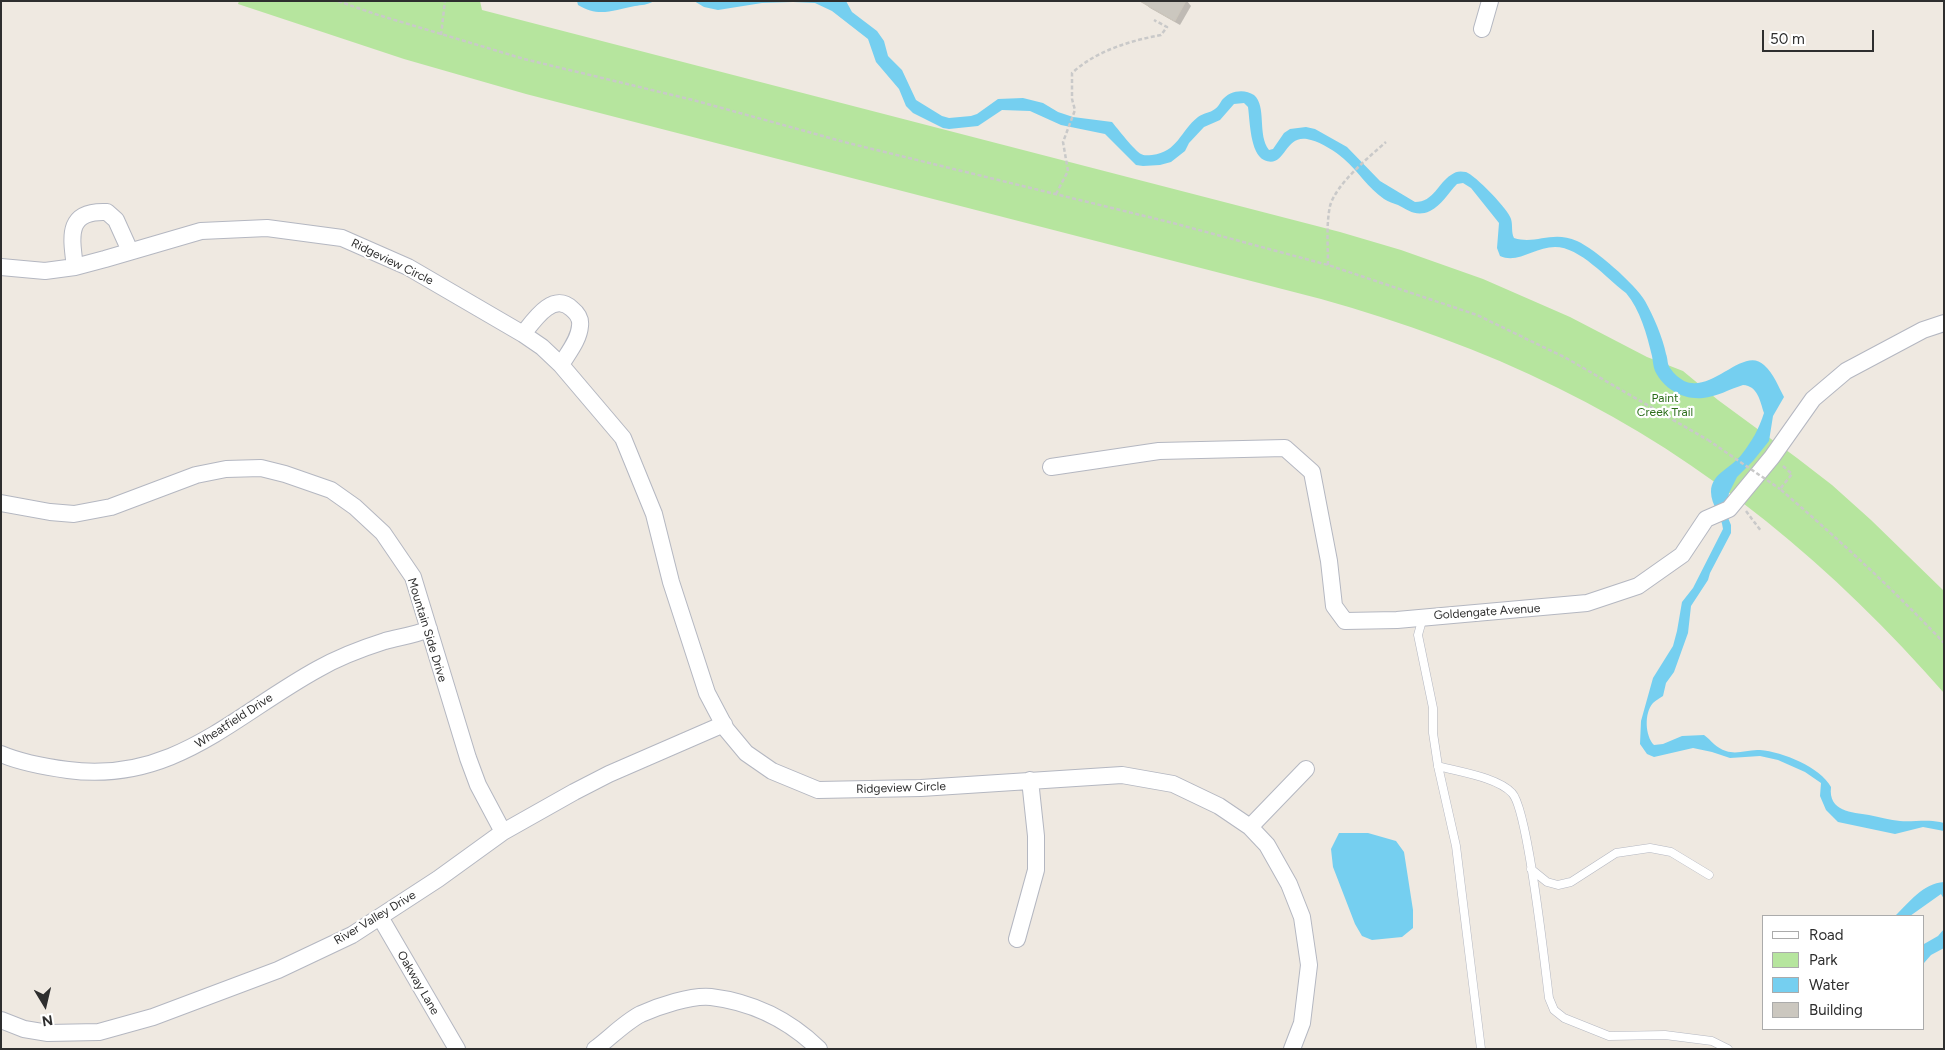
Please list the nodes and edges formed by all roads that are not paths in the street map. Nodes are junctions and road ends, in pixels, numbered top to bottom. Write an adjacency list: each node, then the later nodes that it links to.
1 (1490, 1): 2 (street)
2 (1482, 29)
3 (130, 251): 5 (street, Ridgeview Circle); 5 (street); 7 (street, Ridgeview Circle)
4 (1, 267): 5 (street, Ridgeview Circle)
5 (75, 267)
6 (1944, 323): 11 (street, Goldengate Avenue)
7 (524, 334): 8 (street, Ridgeview Circle); 8 (street)
8 (561, 365): 13 (street, Ridgeview Circle)
9 (1051, 467): 11 (street, Goldengate Avenue)
10 (1, 503): 12 (street, Mountain Side Drive)
11 (1423, 617): 15 (lane)
12 (429, 629): 14 (street, Wheatfield Drive); 19 (street, Mountain Side Drive)
13 (724, 724): 17 (street, Ridgeview Circle); 19 (street, River Valley Drive)
14 (1, 754)
15 (1438, 766): 20 (lane); 29 (lane)
16 (1306, 769): 18 (street)
17 (1030, 780): 18 (street, Ridgeview Circle); 23 (street)
18 (1250, 827): 28 (street, Ridgeview Circle)
19 (503, 832): 22 (street, River Valley Drive)
20 (1531, 869): 21 (lane); 30 (lane)
21 (1709, 875)
22 (380, 917): 24 (street, River Valley Drive); 25 (street, Oakway Lane)
23 (1017, 940)
24 (1, 1020)
25 (457, 1049)
26 (595, 1049): 27 (street)
27 (819, 1049)
28 (1292, 1049)
29 (1482, 1049)
30 (1728, 1049)

